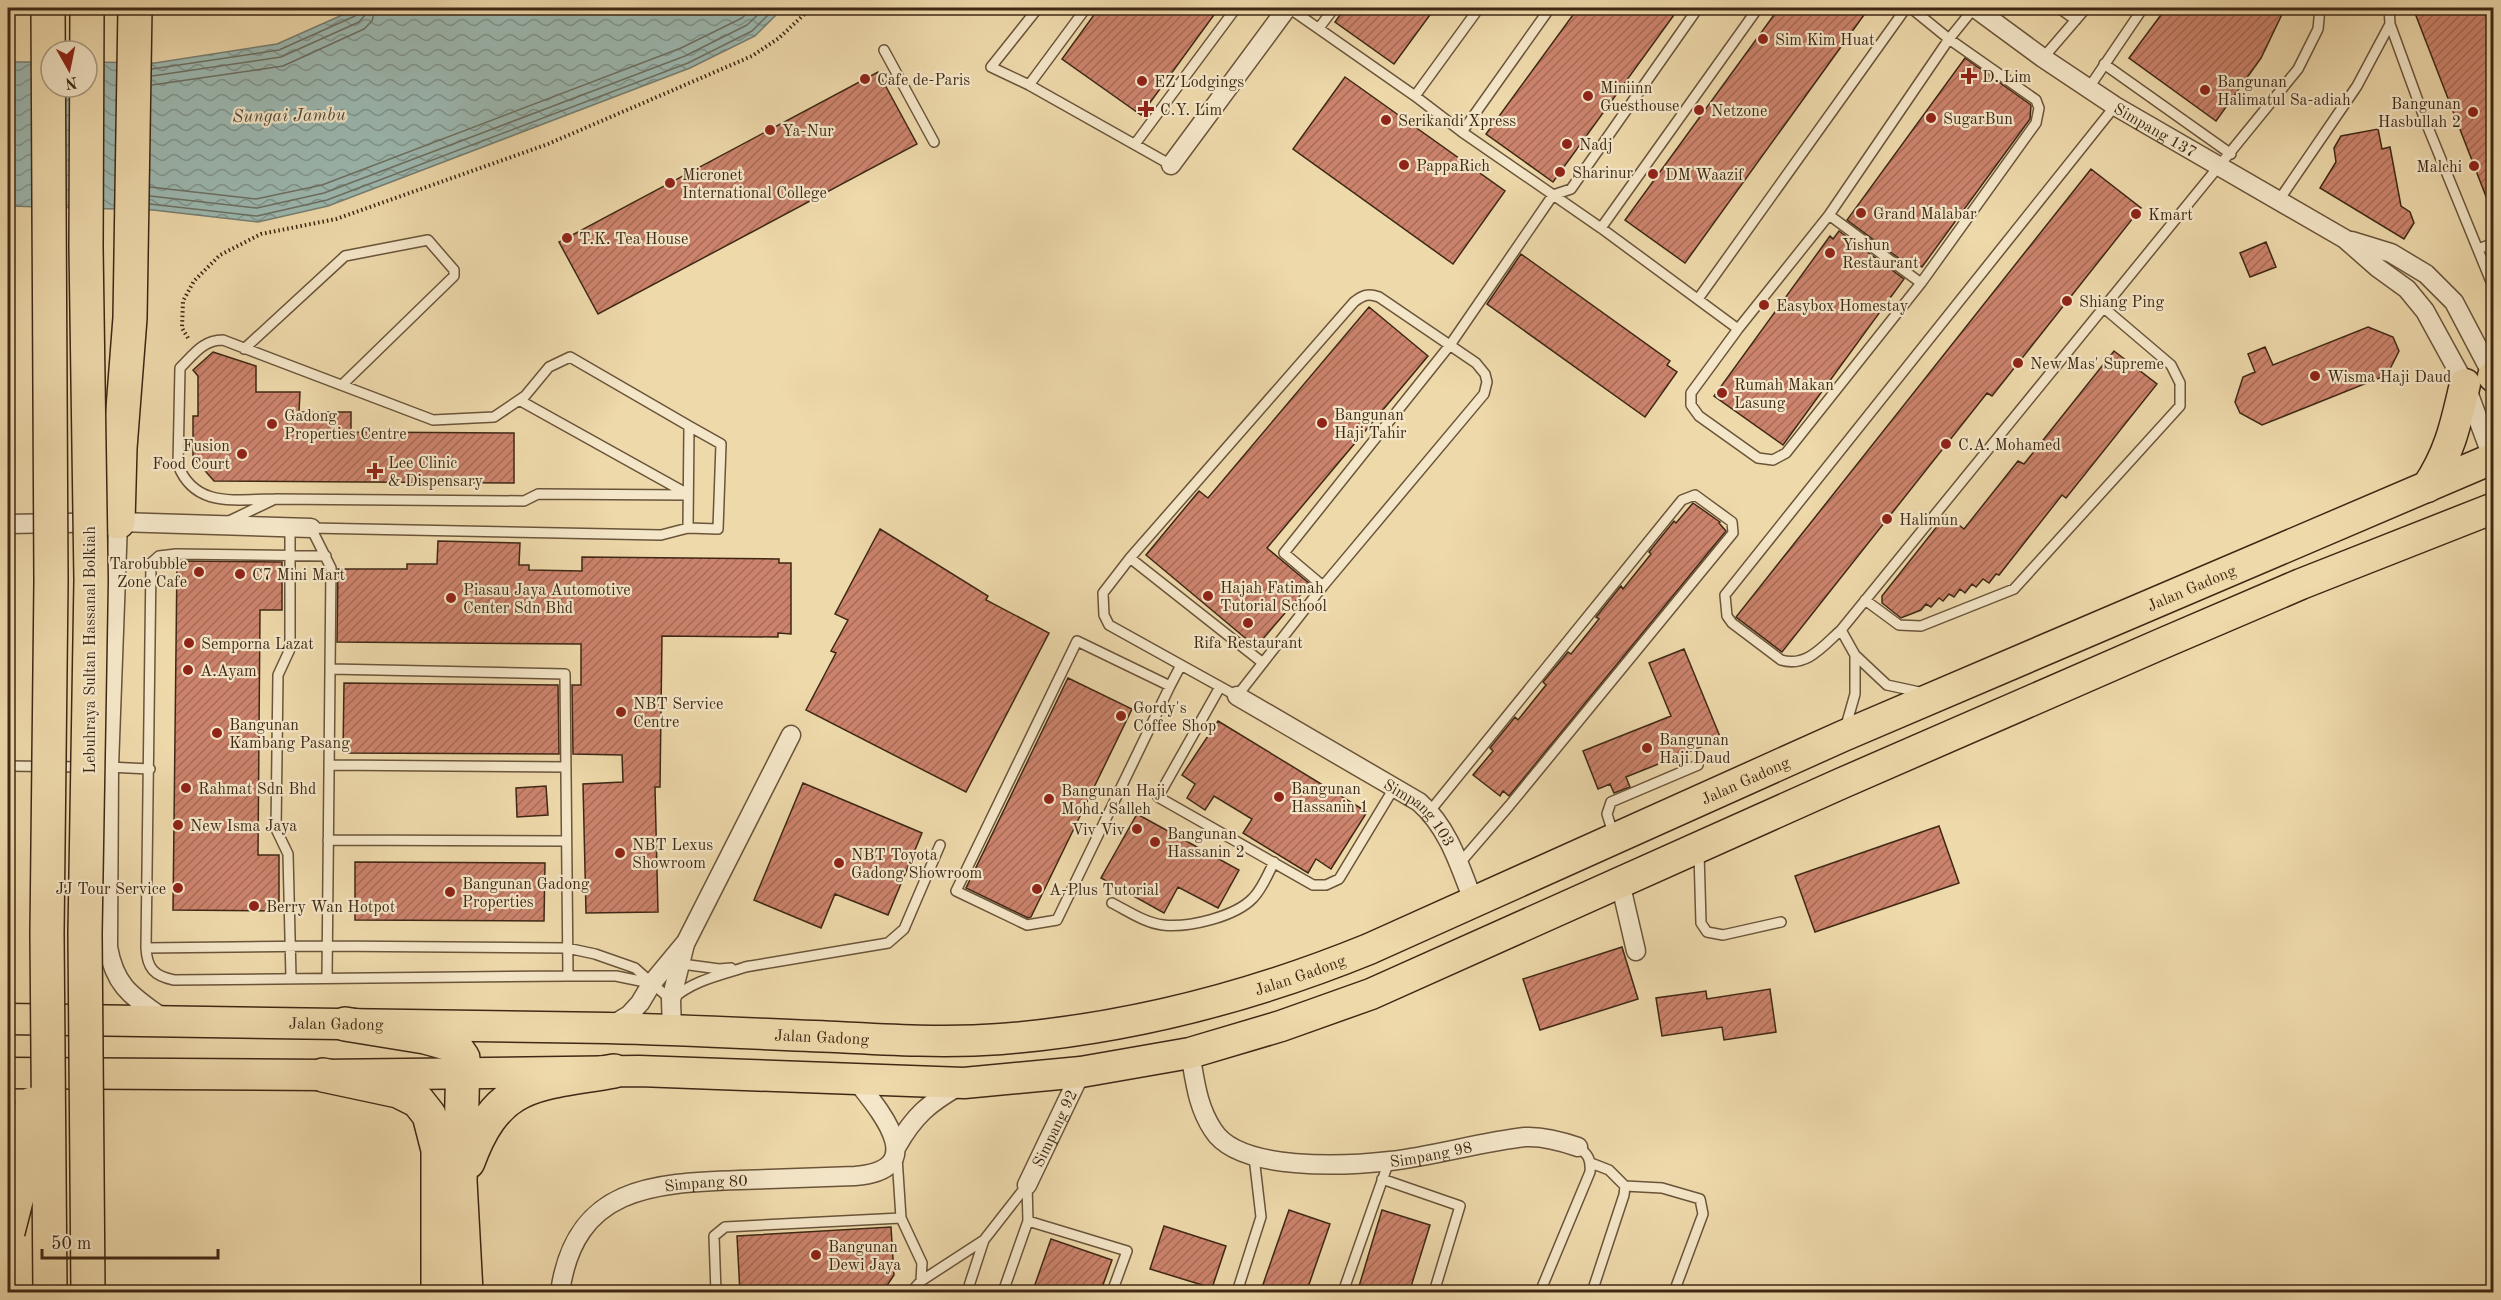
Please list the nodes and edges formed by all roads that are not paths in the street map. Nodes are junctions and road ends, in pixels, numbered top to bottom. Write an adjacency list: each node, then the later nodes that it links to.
1 (48, 8): 115 (highway, bridge)
2 (87, 8): 145 (highway, Lebuhraya Sultan Hassanal Bolkiah, bridge)
3 (135, 8): 60 (highway)
4 (1038, 8): 28 (lane)
5 (1086, 8): 28 (lane)
6 (1236, 8): 34 (lane)
7 (1288, 8): 23 (lane); 36 (street)
8 (1334, 8): 23 (lane)
9 (1479, 8): 30 (lane)
10 (1550, 8): 32 (lane)
11 (1698, 8): 37 (lane)
12 (1758, 8): 40 (lane)
13 (1906, 8): 46 (lane)
14 (1911, 8): 24 (lane)
15 (1974, 8): 24 (lane); 26 (street, Simpang 137)
16 (2059, 8): 21 (lane)
17 (2086, 8): 21 (lane)
18 (2142, 8): 27 (lane)
19 (2320, 8): 35 (lane)
20 (2389, 8): 22 (lane)
21 (2076, 20): 26 (lane)
22 (2390, 24): 38 (lane); 43 (lane)
23 (1319, 28): 30 (lane)
24 (1949, 39): 39 (lane); 44 (lane)
25 (884, 50): 33 (lane)
26 (2043, 58): 29 (street, Simpang 137)
27 (2104, 63): 29 (lane); 35 (lane)
28 (1029, 86): 34 (lane)
29 (2088, 89): 31 (street, Simpang 137)
30 (1415, 96): 32 (lane)
31 (2115, 106): 35 (street, Simpang 137); 72 (lane)
32 (1462, 132): 37 (lane)
33 (934, 142)
34 (1135, 144): 36 (lane)
35 (2225, 160): 38 (street, Simpang 137); 47 (lane)
36 (1171, 165)
37 (1553, 195): 40 (lane); 49 (lane)
38 (2279, 200): 41 (street, Simpang 137)
39 (1829, 215): 44 (lane); 48 (lane)
40 (1601, 228): 46 (lane)
41 (2345, 239): 51 (street, Simpang 137); 51 (street, Simpang 137)
42 (2493, 243): 43 (lane)
43 (2478, 249): 45 (lane)
44 (1921, 283): 48 (lane)
45 (2493, 289)
46 (1698, 299): 48 (lane)
47 (2104, 308): 70 (lane); 70 (lane)
48 (1738, 329)
49 (1450, 345): 68 (lane); 69 (lane); 69 (lane)
50 (244, 349): 52 (lane); 52 (lane); 58 (lane)
51 (2488, 378): 55 (street, Simpang 137); 56 (main road)
52 (342, 385): 53 (lane)
53 (519, 400): 54 (lane); 57 (lane)
54 (689, 426): 57 (lane); 65 (lane)
55 (2493, 459): 56 (main road, Jalan Gadong)
56 (2427, 487): 71 (main road, Jalan Gadong)
57 (688, 495): 58 (lane); 65 (lane)
58 (275, 499): 62 (lane)
59 (2493, 508): 73 (main road)
60 (118, 522): 61 (street); 62 (street); 87 (street)
61 (8, 524)
62 (220, 525): 63 (street)
63 (290, 528): 64 (street); 66 (lane)
64 (311, 528): 65 (lane); 67 (lane)
65 (688, 528)
66 (291, 556): 67 (lane); 89 (lane); 104 (lane)
67 (326, 556): 77 (lane)
68 (1130, 558): 75 (lane); 76 (lane)
69 (1323, 586): 75 (lane)
70 (1865, 600): 72 (lane)
71 (2106, 623): 73 (main road); 81 (main road, Jalan Gadong)
72 (1841, 630): 74 (lane)
73 (2161, 644): 96 (main road)
74 (1855, 655): 81 (lane); 83 (lane)
75 (1263, 663): 80 (lane)
76 (1181, 665): 78 (lane); 79 (lane)
77 (330, 669): 84 (lane); 88 (lane)
78 (1170, 686): 78 (lane)
79 (1220, 687): 80 (lane); 97 (lane)
80 (1237, 696): 90 (street, Simpang 103)
81 (1938, 696): 83 (main road, Jalan Gadong)
82 (791, 735): 103 (street)
83 (1843, 736): 92 (main road, Jalan Gadong)
84 (329, 765): 88 (lane); 93 (lane)
85 (1698, 765): 92 (lane)
86 (8, 766): 87 (lane)
87 (109, 767): 89 (lane); 118 (street)
88 (565, 767): 94 (lane)
89 (150, 769): 106 (lane)
90 (1394, 788): 91 (street, Simpang 103); 97 (lane)
91 (1430, 811): 98 (street, Simpang 103); 98 (lane)
92 (1614, 839): 101 (main road, Jalan Gadong)
93 (328, 840): 94 (lane); 105 (lane)
94 (565, 842): 107 (lane)
95 (940, 844): 110 (lane)
96 (1699, 848): 99 (main road); 102 (lane)
97 (1274, 862): 100 (lane)
98 (1459, 864): 101 (street, Simpang 103)
99 (1620, 882): 108 (street); 122 (main road)
100 (1112, 903)
101 (1474, 903): 121 (main road, Jalan Gadong)
102 (1781, 922)
103 (686, 942): 109 (street); 114 (street)
104 (291, 946): 105 (lane); 106 (lane); 112 (lane)
105 (326, 946): 107 (lane); 113 (lane)
106 (146, 948): 112 (lane)
107 (567, 948): 111 (lane); 114 (lane)
108 (1636, 951)
109 (682, 964): 110 (lane); 116 (street)
110 (749, 966): 116 (lane)
111 (568, 976): 113 (lane); 114 (lane)
112 (291, 978): 113 (lane)
113 (327, 978)
114 (652, 983): 116 (lane); 120 (street)
115 (48, 991): 141 (highway, bridge); 144 (highway, bridge)
116 (671, 1000): 121 (street)
117 (8, 1019): 118 (main road, Jalan Gadong)
118 (167, 1021): 119 (main road, Jalan Gadong)
119 (345, 1024): 120 (main road, Jalan Gadong); 126 (highway)
120 (607, 1028): 121 (main road, Jalan Gadong)
121 (672, 1030)
122 (1190, 1053): 124 (main road); 132 (street, Simpang 98)
123 (614, 1071): 126 (main road); 128 (main road); 136 (highway)
124 (1081, 1072): 129 (main road); 137 (street, Simpang 92)
125 (8, 1073): 127 (main road)
126 (464, 1073): 127 (main road); 136 (highway)
127 (323, 1075): 146 (highway)
128 (855, 1079): 129 (main road); 131 (street)
129 (964, 1083): 131 (street, Simpang 80)
130 (1578, 1147): 133 (street, Simpang 98); 134 (lane, Simpang 98)
131 (896, 1149): 139 (lane); 148 (street, Simpang 80)
132 (1254, 1157): 133 (street, Simpang 98); 154 (lane)
133 (1389, 1161): 135 (lane)
134 (1591, 1163): 138 (lane); 157 (lane)
135 (1382, 1179): 155 (lane); 156 (lane)
136 (460, 1181): 147 (highway)
137 (1027, 1185): 140 (lane); 142 (lane)
138 (1625, 1186): 158 (lane); 159 (lane)
139 (901, 1218): 143 (lane); 149 (lane)
140 (1028, 1221): 152 (lane); 153 (lane)
141 (8, 1232)
142 (984, 1240): 143 (lane); 151 (lane)
143 (921, 1281): 150 (lane)
144 (50, 1293)
145 (88, 1293)
146 (438, 1293)
147 (466, 1293)
148 (560, 1293)
149 (716, 1293)
150 (911, 1293)
151 (967, 1293)
152 (1003, 1293)
153 (1112, 1293)
154 (1237, 1293)
155 (1343, 1293)
156 (1434, 1293)
157 (1540, 1293)
158 (1592, 1293)
159 (1674, 1293)

